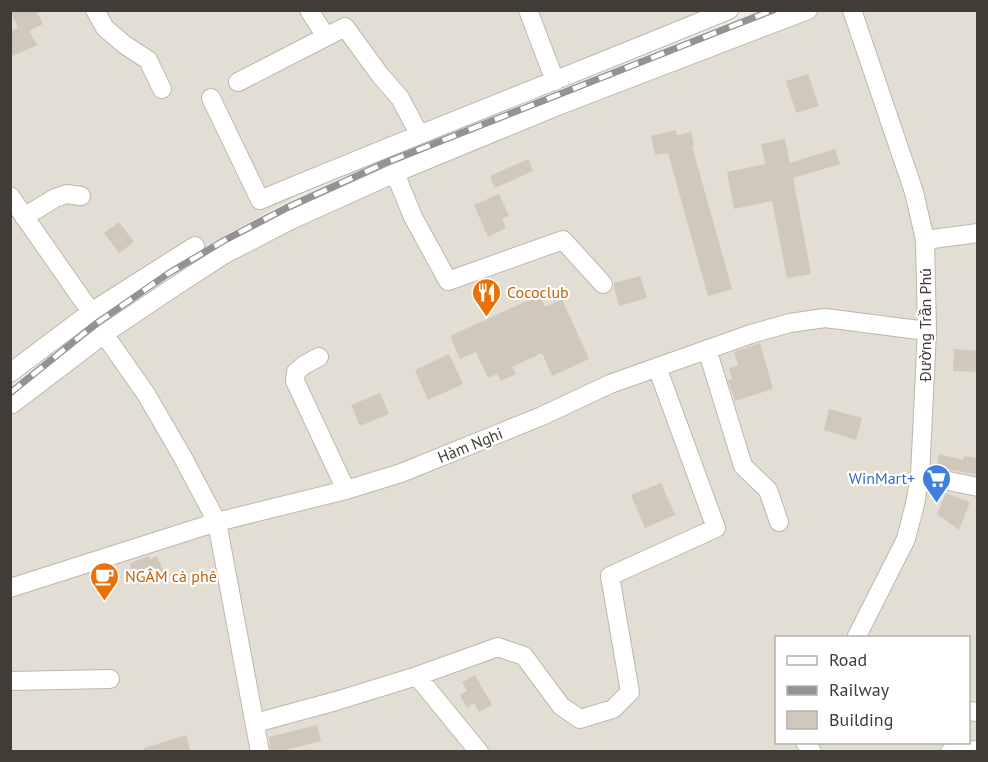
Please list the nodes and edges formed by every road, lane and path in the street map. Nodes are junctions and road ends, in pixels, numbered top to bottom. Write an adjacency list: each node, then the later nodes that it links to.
1 (95, 10): 10 (street)
2 (309, 10): 7 (street)
3 (528, 10): 8 (street)
4 (729, 10): 8 (street)
5 (808, 10): 13 (street)
6 (852, 10): 18 (street, Đường Trần Phú)
7 (326, 37): 9 (street); 12 (street)
8 (555, 81): 12 (street)
9 (238, 82)
10 (162, 89)
11 (211, 98): 12 (street)
12 (420, 134)
13 (395, 173): 20 (street); 23 (street)
14 (10, 196): 16 (street)
15 (81, 196): 16 (street)
16 (24, 217): 21 (street)
17 (978, 233): 18 (street)
18 (924, 240): 22 (street, Đường Trần Phú)
19 (195, 246): 21 (street)
20 (603, 284)
21 (91, 312): 27 (street)
22 (927, 331): 24 (street, Hàm Nghi); 29 (street, Đường Trần Phú)
23 (104, 334): 28 (street); 32 (street)
24 (707, 348): 26 (street, Hàm Nghi); 33 (street)
25 (319, 357): 31 (street)
26 (657, 367): 31 (street, Hàm Nghi); 36 (street)
27 (10, 374)
28 (12, 404)
29 (920, 475): 30 (street); 35 (street, Đường Trần Phú)
30 (978, 487)
31 (346, 490): 32 (street, Hàm Nghi)
32 (217, 522): 34 (street, Hàm Nghi); 39 (street)
33 (779, 522)
34 (10, 588)
35 (857, 636)
36 (417, 676): 39 (street); 42 (street)
37 (110, 679): 38 (street)
38 (10, 681)
39 (255, 723): 41 (street)
40 (978, 750): 43 (street)
41 (260, 752)
42 (479, 752)
43 (950, 752)

